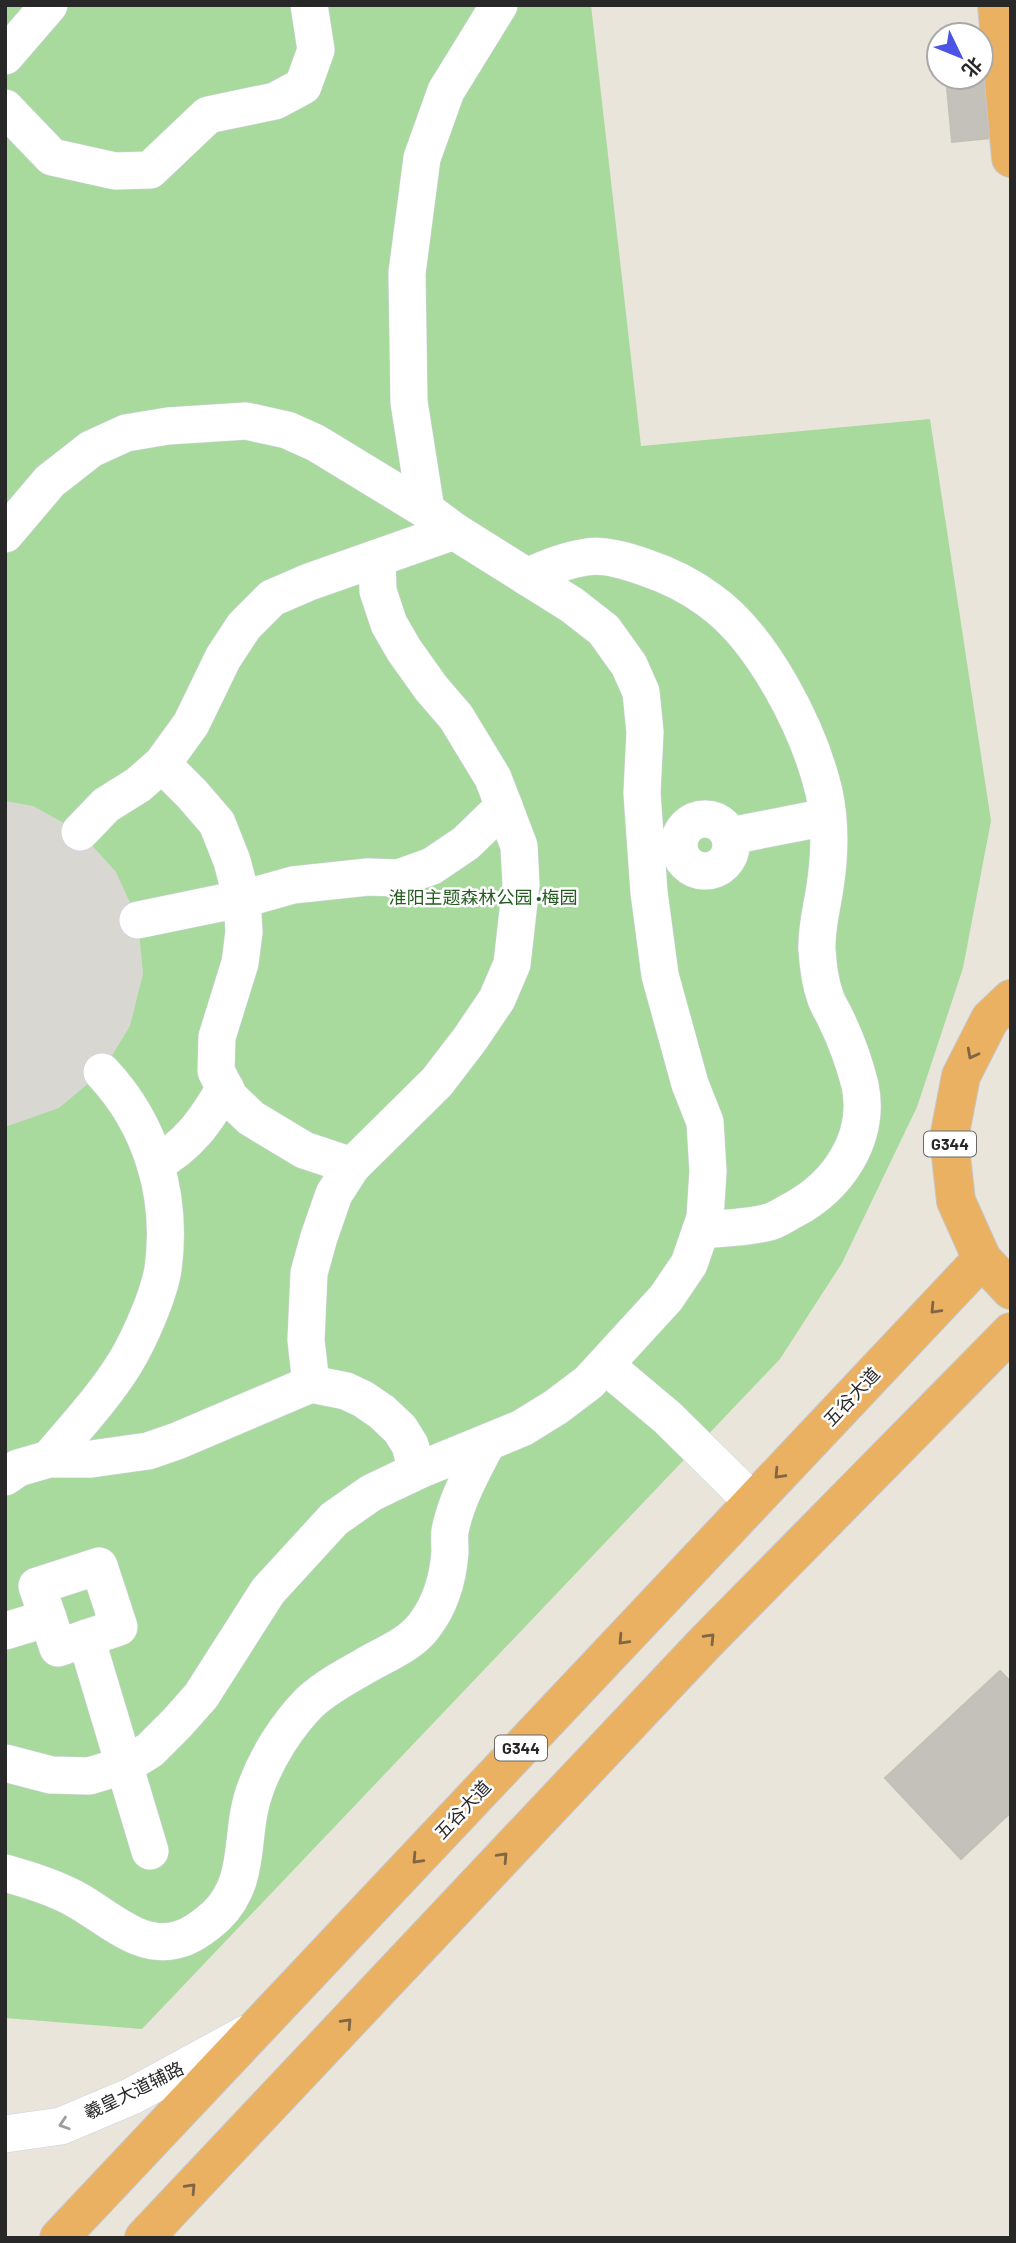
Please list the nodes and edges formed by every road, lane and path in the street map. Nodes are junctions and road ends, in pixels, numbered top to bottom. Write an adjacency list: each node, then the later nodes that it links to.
1 (49, 5): 5 (street)
2 (309, 5): 6 (street)
3 (499, 5): 8 (street)
4 (997, 5): 7 (highway)
5 (5, 56)
6 (5, 108)
7 (1011, 158)
8 (440, 520): 9 (street); 10 (street); 11 (street)
9 (5, 534)
10 (377, 558): 12 (street); 13 (street)
11 (527, 576): 14 (street); 16 (street)
12 (162, 764): 15 (street); 17 (street)
13 (504, 806): 17 (street); 23 (street)
14 (827, 817): 16 (street); 24 (street)
15 (80, 832)
16 (663, 851): 24 (street)
17 (242, 899): 18 (street); 21 (street)
18 (138, 920)
19 (1011, 999): 25 (highway, G344, one-way to 25)
20 (102, 1072): 22 (street)
21 (225, 1088): 22 (street); 23 (street)
22 (155, 1164): 31 (street)
23 (352, 1166): 29 (street)
24 (701, 1230): 28 (street)
25 (982, 1259): 26 (highway, G344); 34 (highway, 五谷大道 / G344, one-way to 34)
26 (1011, 1290)
27 (1011, 1332): 45 (highway, one-way to 27)
28 (606, 1365): 30 (street); 34 (street)
29 (311, 1384): 31 (street); 32 (street)
30 (487, 1443): 32 (street); 41 (street)
31 (49, 1459): 33 (street)
32 (417, 1471): 39 (street)
33 (5, 1477)
34 (753, 1502): 42 (highway, 五谷大道 / G344, one-way to 42)
35 (48, 1618): 36 (street); 37 (street); 37 (street)
36 (5, 1631)
37 (86, 1639): 39 (street)
38 (5, 1763): 39 (street)
39 (126, 1765): 40 (street)
40 (150, 1851)
41 (5, 1873)
42 (256, 2029): 43 (street, 羲皇大道辅路, one-way to 43); 44 (highway, 五谷大道 / G344)
43 (5, 2134)
44 (59, 2238)
45 (144, 2238)

